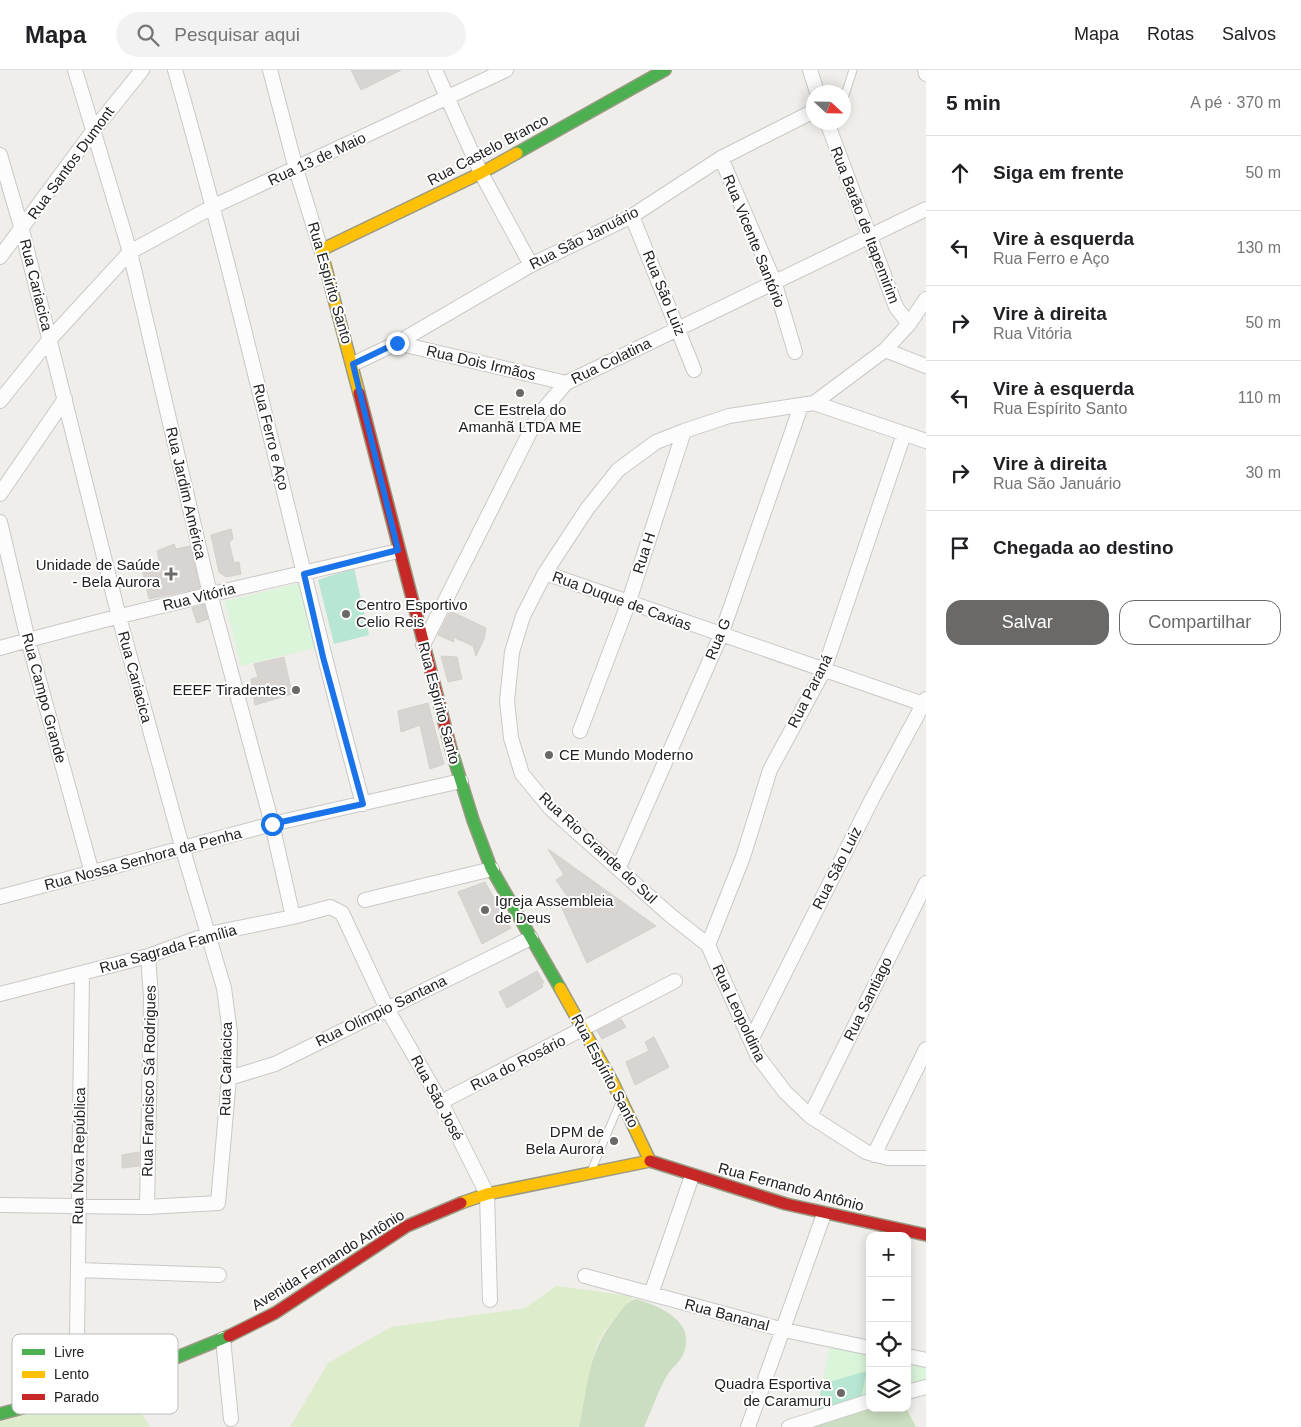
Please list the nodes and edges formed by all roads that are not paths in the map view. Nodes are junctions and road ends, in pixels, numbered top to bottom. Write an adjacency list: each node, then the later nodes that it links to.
1 (75, 70): 17 (street, Rua Jardim América)
2 (142, 70): 17 (street, Rua Santos Dumont)
3 (175, 70): 22 (street, Rua Ferro e Aço)
4 (270, 70): 20 (street, Rua Espírito Santo)
5 (435, 70): 14 (street)
6 (506, 70): 14 (street, Rua 13 de Maio)
7 (665, 70): 21 (street, Rua Castelo Branco)
8 (810, 70): 12 (street)
9 (853, 70): 13 (lane)
10 (925, 70): 11 (street)
11 (926, 74)
12 (815, 85)
13 (848, 85)
14 (447, 98): 20 (street, Rua 13 de Maio); 21 (street)
15 (806, 115): 19 (street, Rua São Januário)
16 (832, 130): 26 (street, Rua Barão de Itapemirim)
17 (93, 131): 25 (street, Rua Santos Dumont); 28 (street, Rua Jardim América)
18 (0, 155): 25 (street, Rua Cariacica)
19 (721, 158): 24 (street, Rua São Januário); 31 (street, Rua Vicente Santório)
20 (296, 169): 22 (street, Rua 13 de Maio); 27 (street, Rua Espírito Santo)
21 (481, 173): 27 (street, Rua Castelo Branco); 30 (street)
22 (214, 206): 28 (street, Rua 13 de Maio); 53 (street, Rua Ferro e Aço)
23 (926, 209): 26 (street, Rua Colatina)
24 (632, 216): 30 (street, Rua São Januário); 34 (street, Rua São Luiz)
25 (22, 230): 29 (street, Rua Santos Dumont); 35 (street, Rua Cariacica)
26 (869, 234): 31 (street, Rua Colatina); 33 (street, Rua Barão de Itapemirim)
27 (321, 250): 39 (street, Rua Espírito Santo)
28 (130, 252): 35 (street, Rua 13 de Maio); 54 (street, Rua Jardim América)
29 (0, 257)
30 (530, 264): 36 (street, Rua São Januário)
31 (774, 281): 34 (street, Rua Colatina); 38 (street, Rua Vicente Santório)
32 (926, 299): 33 (street, Rua Rio Grande do Sul)
33 (908, 324): 37 (street, Rua Rio Grande do Sul)
34 (678, 329): 41 (street, Rua São Luiz); 42 (street, Rua Colatina)
35 (50, 339): 43 (street, Rua Cariacica); 44 (street, Rua 13 de Maio)
36 (397, 343): 39 (street, Rua São Januário); 42 (street, Rua Dois Irmãos)
37 (885, 350): 40 (street); 45 (street, Rua Rio Grande do Sul)
38 (795, 352)
39 (353, 364): 51 (street, Rua Espírito Santo)
40 (926, 366)
41 (694, 370)
42 (566, 383): 59 (street, Rua Colatina)
43 (66, 399): 49 (street); 56 (street, Rua Cariacica)
44 (0, 401)
45 (808, 404): 46 (street, Rua Rio Grande do Sul); 47 (street); 57 (street, Rua G)
46 (684, 431): 52 (street, Rua Rio Grande do Sul); 55 (street, Rua H)
47 (904, 434): 48 (street); 61 (street, Rua Paraná)
48 (926, 441)
49 (0, 494)
50 (0, 522): 58 (street, Rua Campo Grande)
51 (398, 550): 53 (street, Rua Vitória); 59 (street, Rua Espírito Santo)
52 (546, 573): 55 (street, Rua Duque de Caxias); 68 (street, Rua Rio Grande do Sul)
53 (304, 574): 54 (street, Rua Vitória); 65 (street, Rua Ferro e Aço)
54 (210, 594): 56 (street, Rua Vitória); 66 (street, Rua Jardim América)
55 (628, 604): 57 (street, Rua Duque de Caxias); 63 (street, Rua H)
56 (119, 617): 58 (street, Rua Vitória); 67 (street, Rua Cariacica)
57 (721, 635): 61 (street, Rua Duque de Caxias); 68 (street, Rua G)
58 (28, 640): 60 (street, Rua Vitória); 70 (street, Rua Campo Grande)
59 (423, 645): 64 (street, Rua Espírito Santo)
60 (0, 648)
61 (824, 670): 62 (street, Rua Duque de Caxias); 78 (street, Rua Paraná)
62 (925, 703): 85 (street, Rua São Luiz)
63 (580, 731)
64 (461, 781): 65 (street, Rua Nossa Senhora da Penha); 69 (street, Rua Espírito Santo)
65 (363, 804): 66 (street, Rua Nossa Senhora da Penha)
66 (272, 824): 67 (street, Rua Nossa Senhora da Penha); 75 (street, Rua Jardim América)
67 (183, 850): 70 (street, Rua Nossa Senhora da Penha); 76 (street, Rua Cariacica)
68 (619, 867): 78 (street, Rua Rio Grande do Sul)
69 (492, 869): 73 (street); 77 (street, Rua Espírito Santo)
70 (92, 873): 72 (street, Rua Nossa Senhora da Penha)
71 (926, 883): 90 (street, Rua Santiago)
72 (0, 897)
73 (365, 900)
74 (336, 909): 75 (street, Rua Sagrada Família); 83 (street, Rua São José)
75 (294, 917): 76 (street, Rua Sagrada Família)
76 (208, 934): 79 (street, Rua Sagrada Família); 87 (street, Rua Cariacica)
77 (531, 938): 83 (street, Rua Olímpio Santana); 84 (street, Rua Espírito Santo)
78 (708, 945): 85 (street, Rua Leopoldina)
79 (148, 956): 80 (street, Rua Sagrada Família); 99 (street, Rua Francisco Sá Rodrigues)
80 (82, 974): 82 (street, Rua Sagrada Família); 98 (street, Rua Nova República)
81 (675, 981): 84 (street, Rua do Rosário)
82 (0, 994)
83 (386, 1008): 87 (street, Rua Olímpio Santana); 89 (street, Rua São José)
84 (584, 1029): 88 (street, Rua Espírito Santo); 89 (street, Rua do Rosário)
85 (751, 1040): 90 (street, Rua Leopoldina)
86 (926, 1049): 91 (street)
87 (229, 1078): 99 (street, Rua Cariacica)
88 (621, 1101): 93 (street, Rua Espírito Santo); 94 (lane)
89 (441, 1102): 96 (street, Rua São José)
90 (810, 1116): 91 (street, Rua Leopoldina)
91 (874, 1155): 92 (street, Rua Leopoldina)
92 (926, 1158)
93 (650, 1161): 94 (street, Avenida Fernando Antônio); 95 (street, Rua Fernando Antônio)
94 (590, 1172): 96 (street, Avenida Fernando Antônio)
95 (692, 1176): 100 (street, Rua Fernando Antônio); 105 (street)
96 (488, 1194): 106 (street, Rua São José); 109 (street, Avenida Fernando Antônio)
97 (0, 1205): 98 (street)
98 (77, 1206): 99 (street); 102 (street, Rua Nova República)
99 (147, 1206)
100 (824, 1214): 101 (street, Rua Fernando Antônio); 107 (street)
101 (926, 1236)
102 (78, 1270): 103 (street); 108 (street, Rua Nova República)
103 (220, 1276)
104 (585, 1276): 105 (street, Rua Bananal)
105 (651, 1294): 107 (street, Rua Bananal)
106 (490, 1300)
107 (784, 1330): 110 (street, Rua Bananal); 118 (street)
108 (77, 1334)
109 (223, 1339): 111 (street, Avenida Fernando Antônio); 117 (street)
110 (866, 1347)
111 (178, 1357)
112 (911, 1357): 113 (street)
113 (926, 1360)
114 (926, 1387): 115 (street)
115 (911, 1391)
116 (866, 1402): 119 (street)
117 (231, 1419)
118 (748, 1427)
119 (789, 1427)

